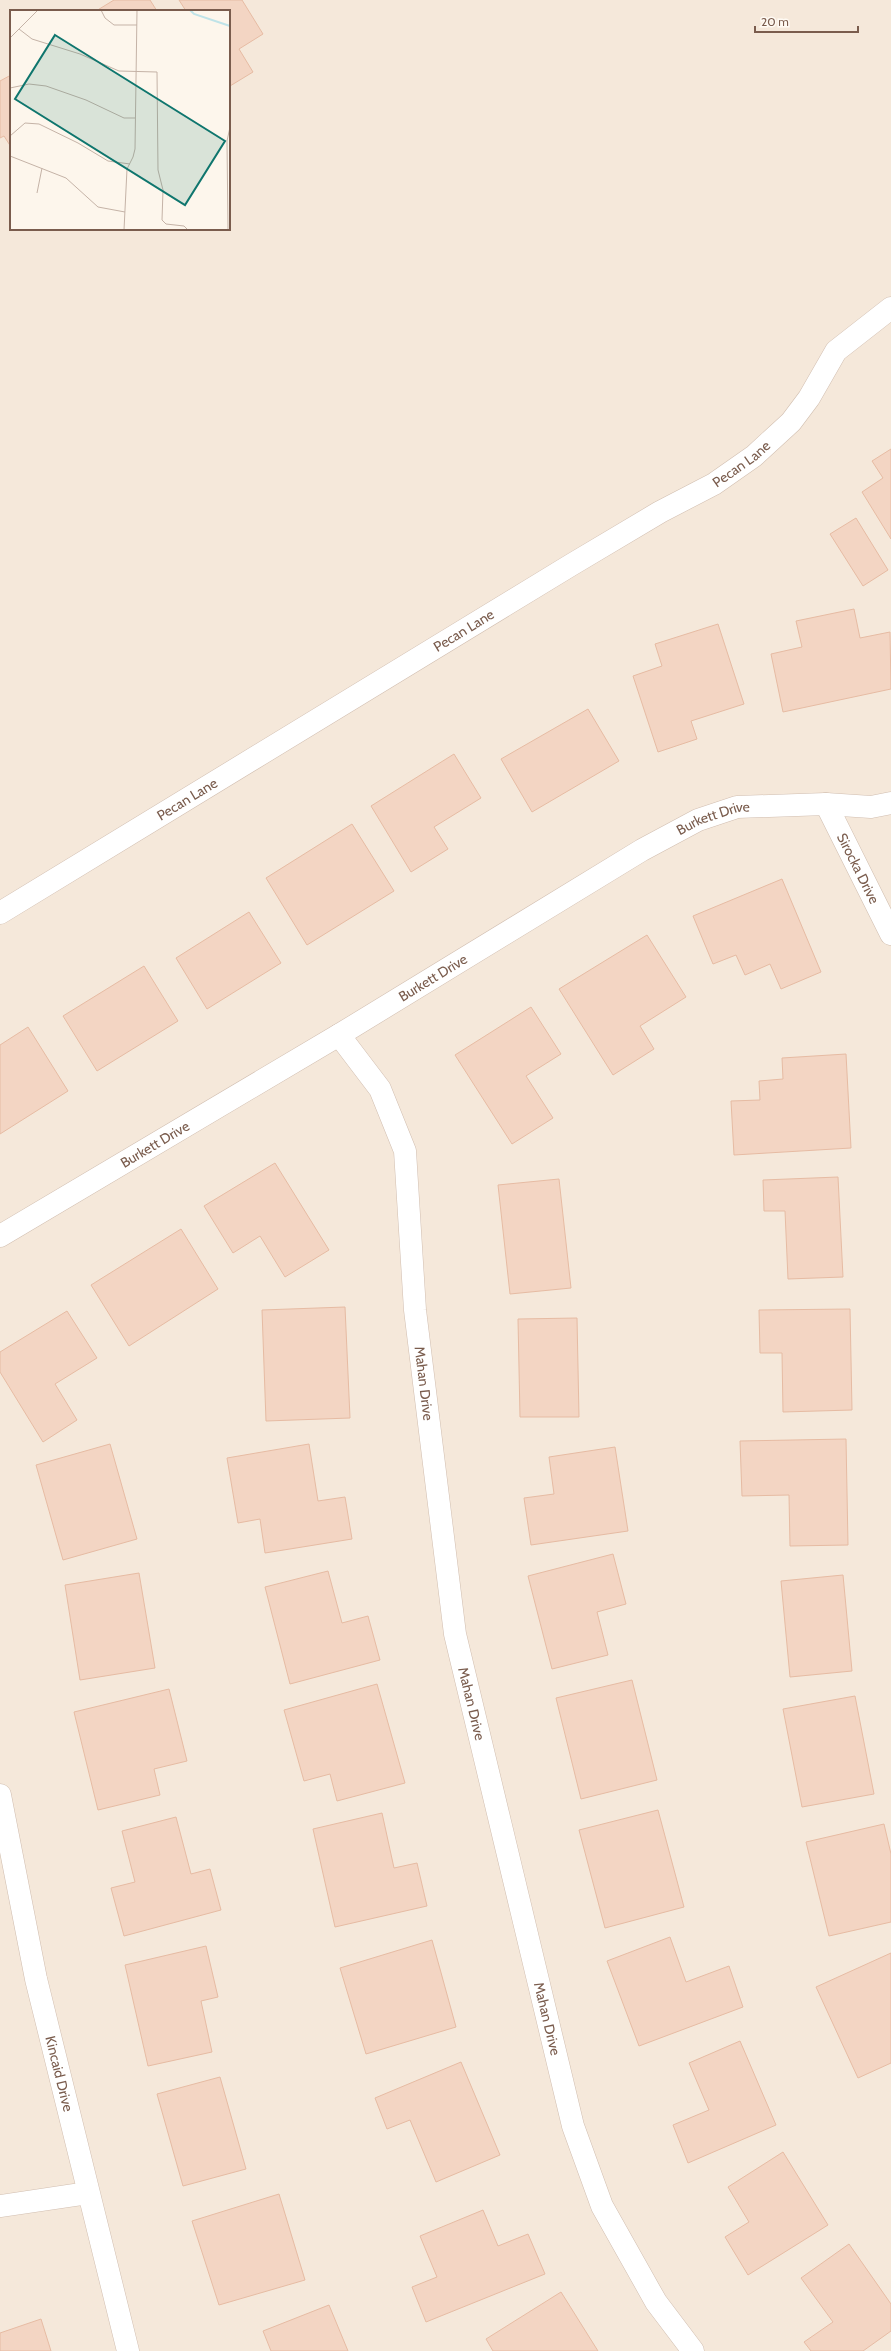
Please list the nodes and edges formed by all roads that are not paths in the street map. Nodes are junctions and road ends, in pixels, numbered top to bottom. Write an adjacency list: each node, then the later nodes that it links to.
1 (891, 308): 4 (street, Pecan Lane)
2 (891, 802): 3 (street, Burkett Drive)
3 (826, 804): 5 (street, Sirocka Drive); 6 (street, Burkett Drive)
4 (0, 913)
5 (891, 934)
6 (339, 1035): 7 (street, Burkett Drive); 12 (street, Mahan Drive)
7 (0, 1236)
8 (0, 1794): 9 (street, Kincaid Drive)
9 (88, 2193): 10 (street); 11 (street, Kincaid Drive)
10 (0, 2206)
11 (128, 2351)
12 (693, 2351)

